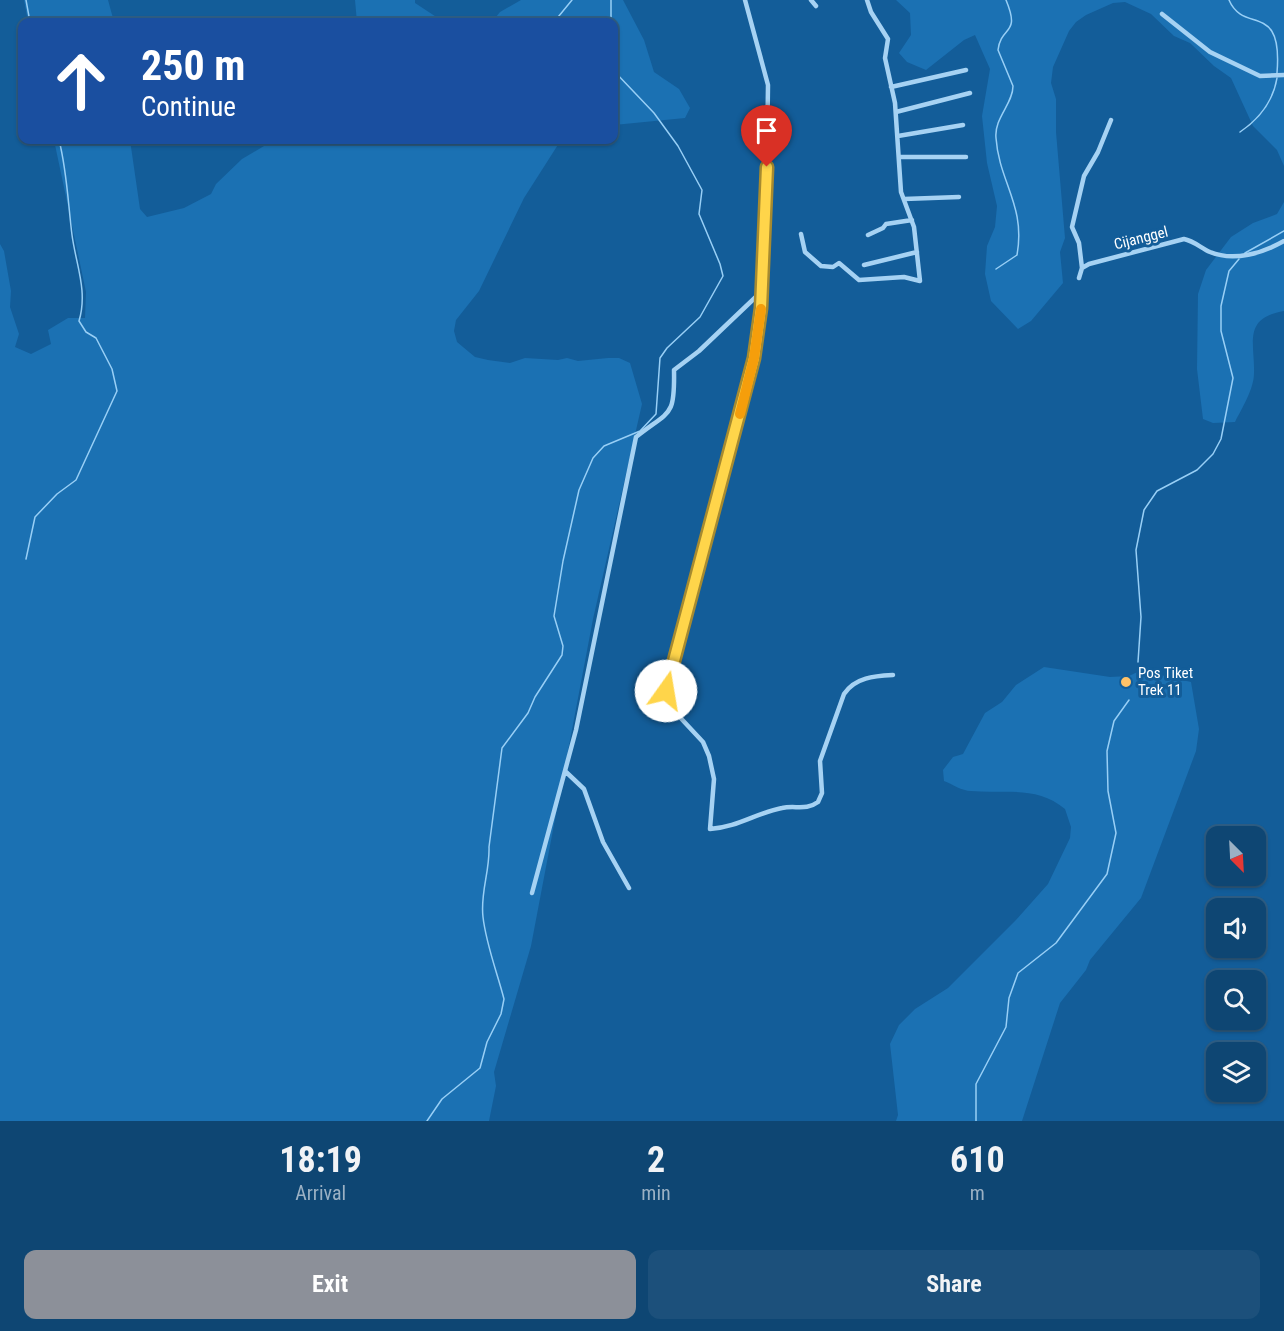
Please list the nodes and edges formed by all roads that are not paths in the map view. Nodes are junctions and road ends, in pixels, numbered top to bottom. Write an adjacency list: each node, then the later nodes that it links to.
1 (745, 0): 26 (street)
2 (811, 0): 4 (street)
3 (867, 0): 8 (street)
4 (816, 6)
5 (1162, 14): 7 (street)
6 (966, 70): 8 (street)
7 (1284, 75)
8 (892, 89): 10 (street)
9 (970, 93): 10 (street)
10 (896, 112): 13 (street)
11 (1112, 120): 24 (street)
12 (963, 125): 13 (street)
13 (898, 136): 14 (street)
14 (899, 157): 15 (street); 17 (street)
15 (966, 157)
16 (959, 197): 17 (street)
17 (904, 200): 18 (street)
18 (912, 219): 20 (street); 22 (street)
19 (801, 234): 22 (street)
20 (868, 235)
21 (1284, 241): 24 (street, Cijanggel)
22 (917, 252): 23 (street)
23 (864, 265)
24 (1082, 268): 25 (street)
25 (1079, 278)
26 (761, 292): 27 (street); 28 (street)
27 (893, 675)
28 (565, 771): 29 (street); 30 (street)
29 (629, 888)
30 (532, 893)

